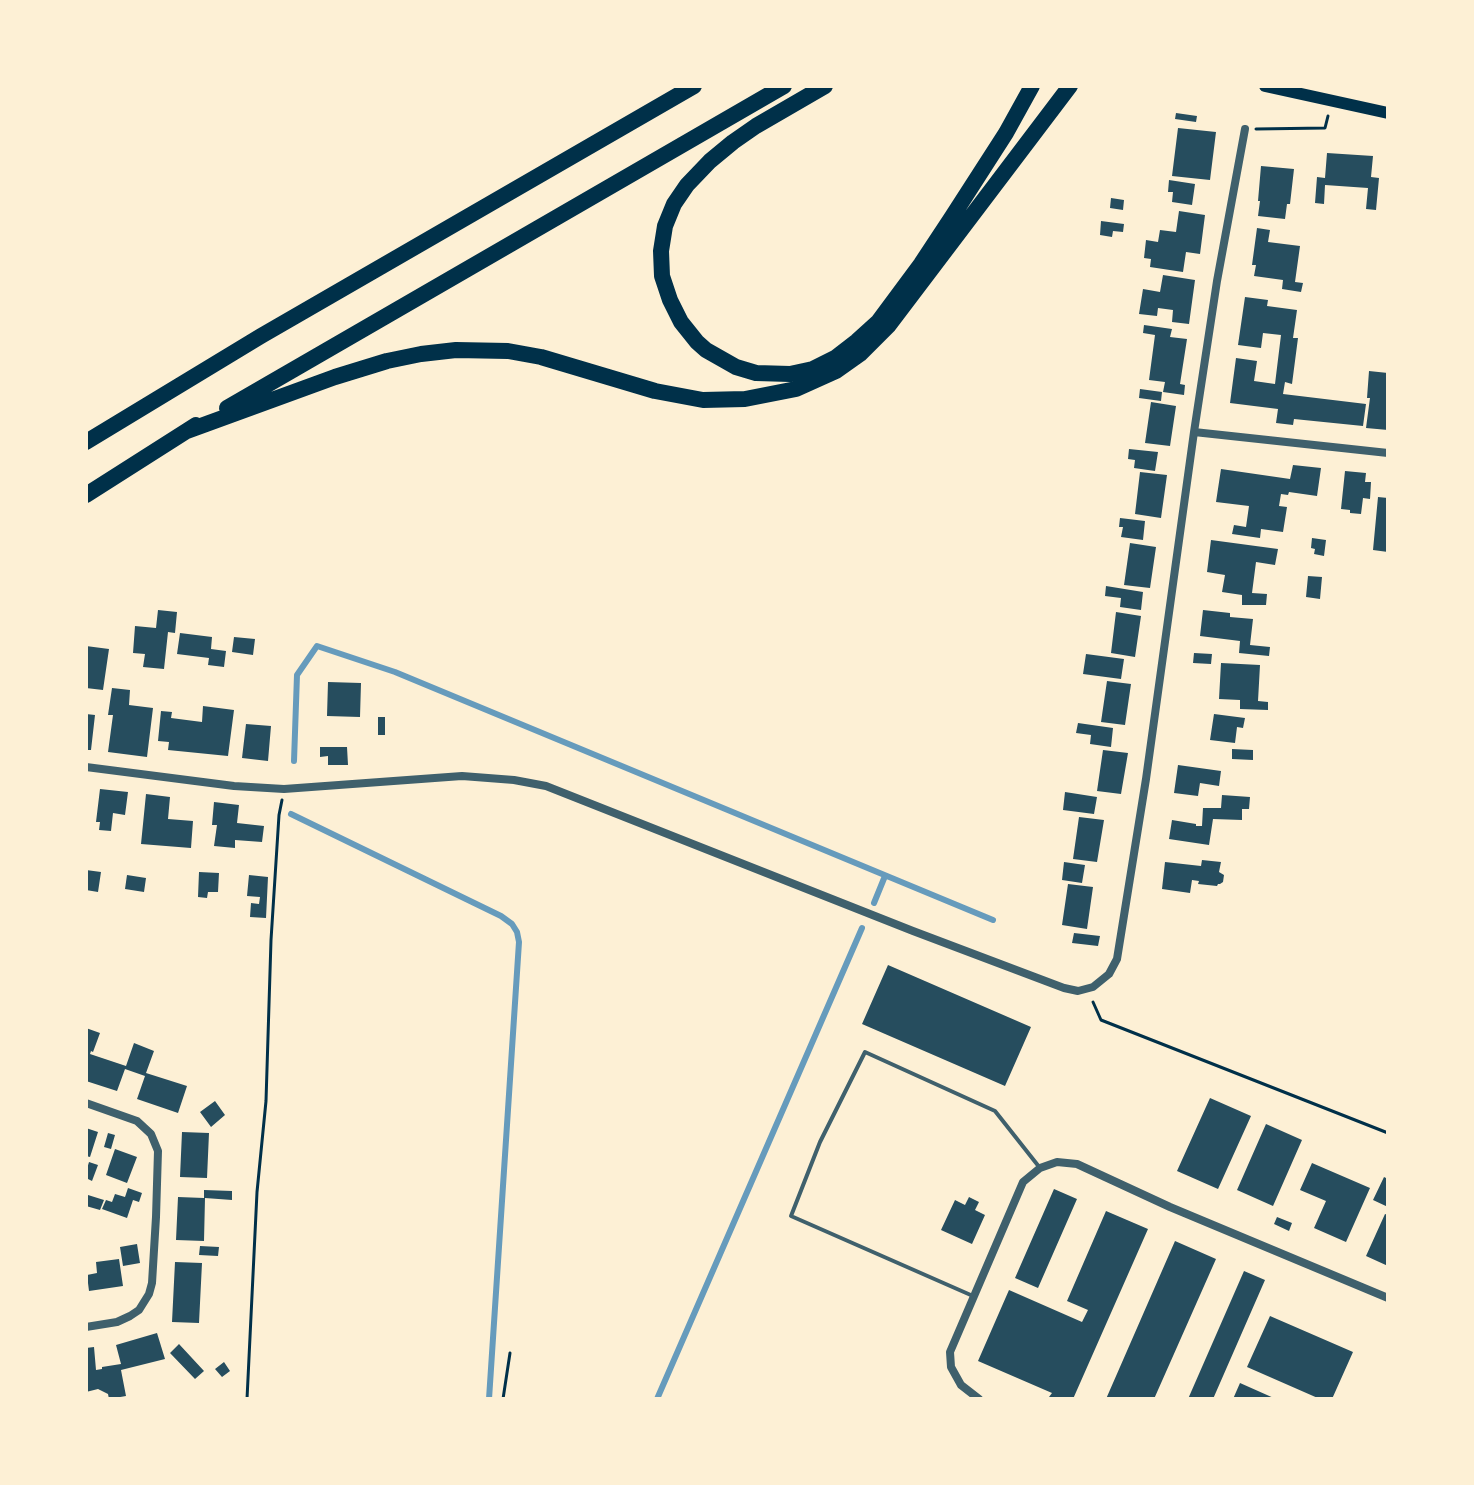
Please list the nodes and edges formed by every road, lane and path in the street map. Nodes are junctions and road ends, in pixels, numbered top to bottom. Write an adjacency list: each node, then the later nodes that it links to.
1 (694, 86): 12 (highway)
2 (784, 86): 10 (highway)
3 (825, 86): 4 (highway)
4 (1032, 86)
5 (1070, 86): 10 (highway)
6 (1265, 86): 7 (main road)
7 (1332, 101): 8 (main road); 9 (path)
8 (1388, 113)
9 (1245, 129): 11 (street)
10 (187, 431): 14 (highway)
11 (1194, 432): 13 (street); 17 (street)
12 (86, 442)
13 (1388, 453)
14 (86, 495)
15 (86, 767): 16 (street)
16 (284, 789): 17 (street); 25 (path)
17 (1087, 989): 19 (path)
18 (86, 1103): 23 (street)
19 (1388, 1133)
20 (1040, 1168): 21 (street); 21 (lane); 22 (street)
21 (974, 1296): 27 (street)
22 (1388, 1298)
23 (86, 1327)
24 (510, 1353): 26 (path)
25 (247, 1399)
26 (503, 1399)
27 (979, 1399)

